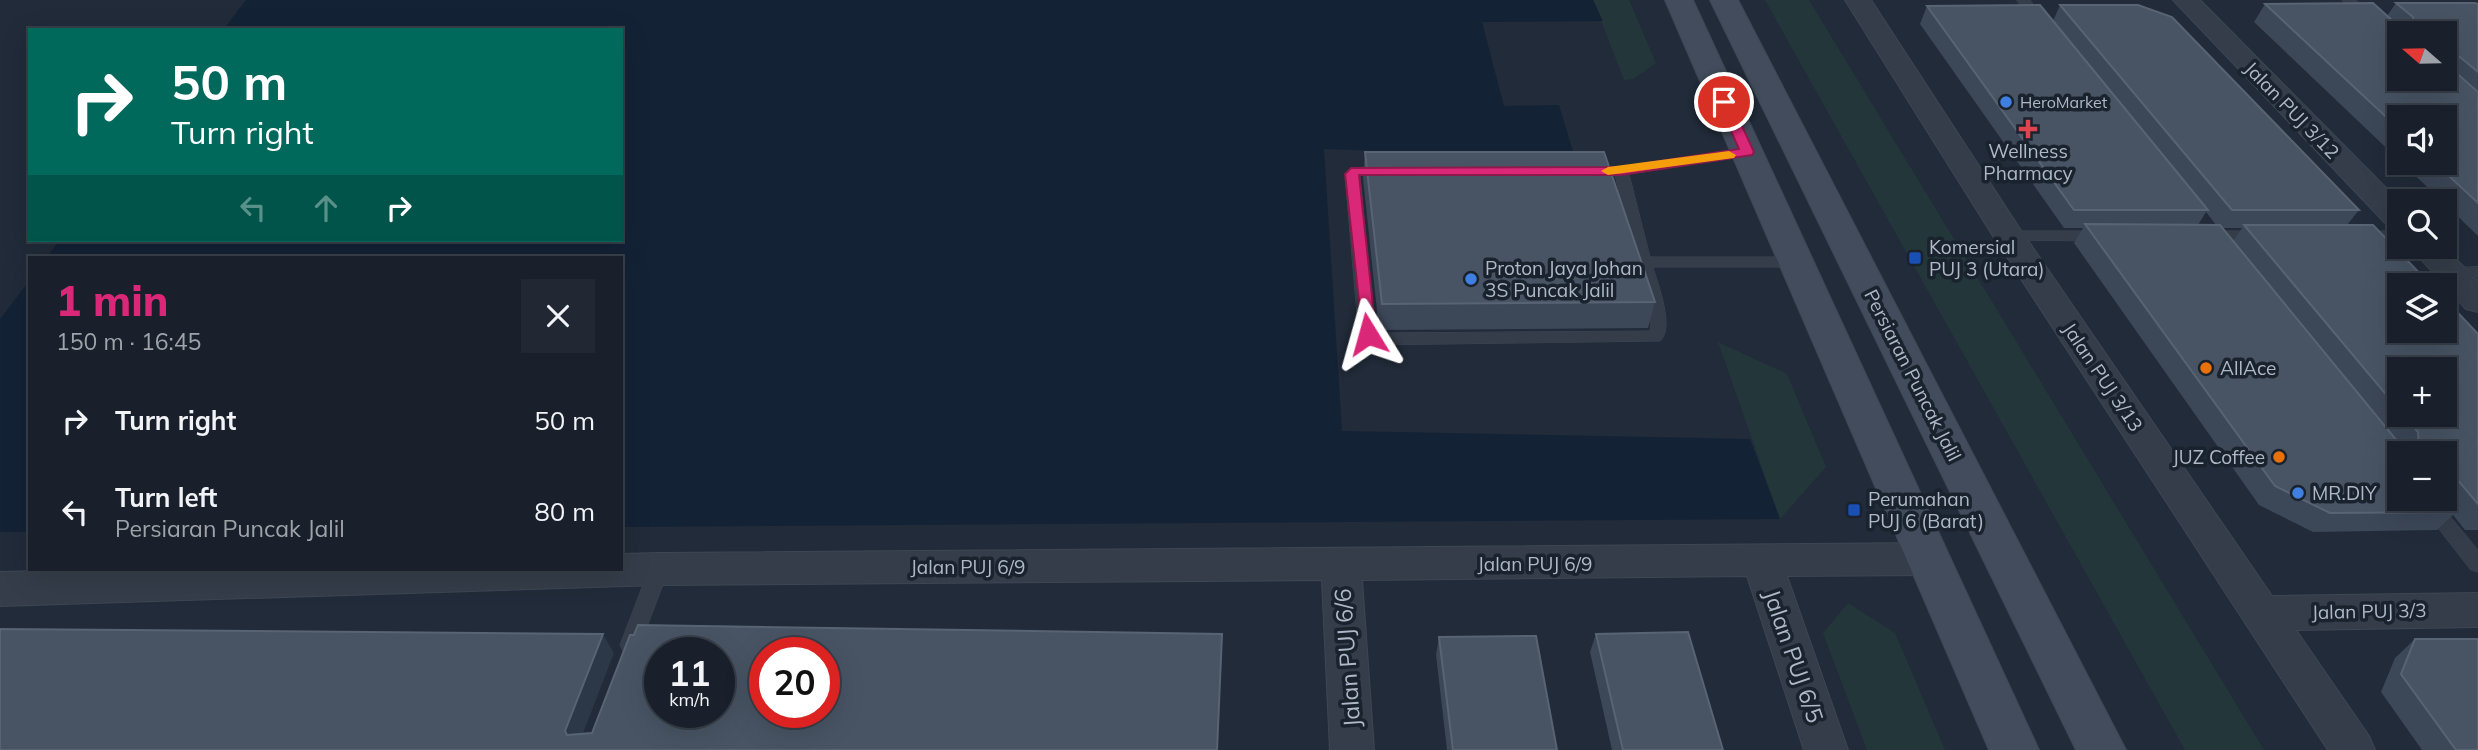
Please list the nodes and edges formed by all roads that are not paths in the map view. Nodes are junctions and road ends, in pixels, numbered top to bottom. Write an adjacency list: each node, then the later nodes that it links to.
1 (1679, 0): 9 (main road)
2 (1724, 0): 42 (main road, Persiaran Puncak Jalil)
3 (1858, 0): 15 (street, Jalan PUJ 3/13)
4 (2023, 0): 7 (lane)
5 (2186, 0): 13 (street, Jalan PUJ 3/12)
6 (2348, 0): 8 (lane)
7 (2049, 32)
8 (2387, 34)
9 (1747, 152): 12 (lane); 24 (main road)
10 (1406, 170): 23 (lane)
11 (1567, 171): 12 (lane)
12 (1621, 171): 23 (lane)
13 (2387, 207)
14 (2208, 230): 17 (lane); 18 (lane); 21 (lane)
15 (2009, 236): 16 (lane); 37 (street, Jalan PUJ 3/13)
16 (2118, 236)
17 (2185, 236)
18 (2279, 236)
19 (2346, 236): 20 (lane)
20 (2387, 236)
21 (2230, 257)
22 (2444, 259): 25 (street)
23 (1642, 262): 24 (lane)
24 (1796, 262): 28 (main road)
25 (2465, 273): 26 (street)
26 (2478, 301)
27 (2436, 511): 30 (lane)
28 (1927, 559): 29 (street, Jalan PUJ 6/9); 41 (main road)
29 (1762, 562): 31 (street, Jalan PUJ 6/9); 40 (street, Jalan PUJ 6/5)
30 (2478, 564)
31 (1341, 566): 32 (street, Jalan PUJ 6/9); 39 (street, Jalan PUJ 6/6)
32 (659, 569): 33 (street, Jalan PUJ 6/9); 38 (lane)
33 (623, 570)
34 (590, 571): 35 (street, Jalan PUJ 6/9)
35 (5, 588)
36 (2478, 610): 37 (street, Jalan PUJ 3/3)
37 (2261, 612): 43 (street, Jalan PUJ 3/13)
38 (625, 659)
39 (1352, 750)
40 (1826, 750)
41 (2014, 750)
42 (2101, 750)
43 (2353, 750)

